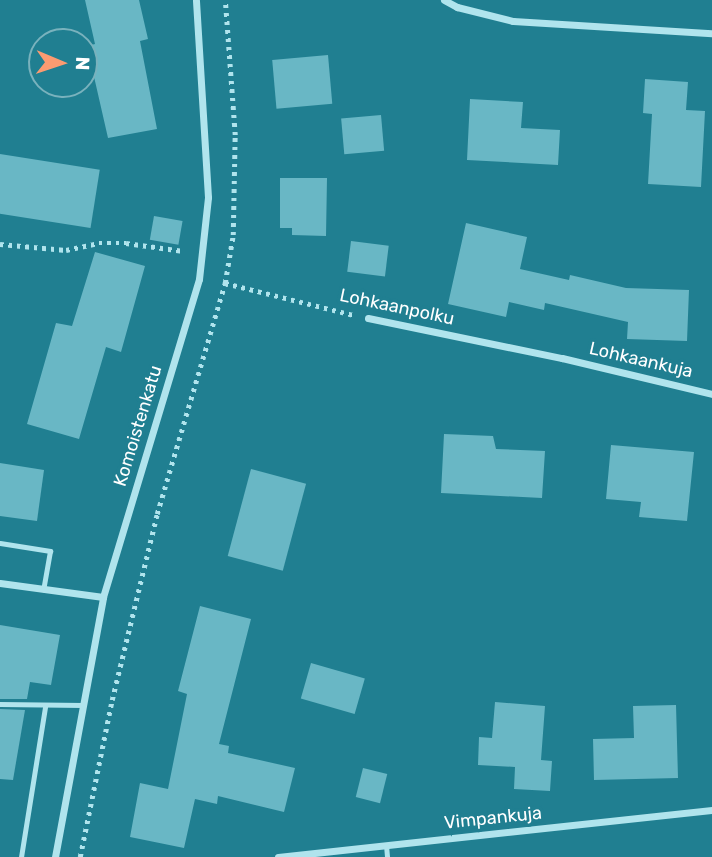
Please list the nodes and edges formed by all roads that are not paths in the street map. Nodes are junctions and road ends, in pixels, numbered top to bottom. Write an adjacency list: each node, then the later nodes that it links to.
1 (196, 0): 10 (street, Komoistenkatu)
2 (444, 0): 3 (street)
3 (712, 33)
4 (368, 318): 5 (street, Lohkaanpolku)
5 (562, 358): 6 (street, Lohkaankuja)
6 (712, 394)
7 (0, 543): 9 (lane)
8 (0, 583): 9 (street)
9 (43, 589): 10 (street)
10 (103, 597): 12 (street, Komoistenkatu)
11 (0, 704): 13 (lane)
12 (83, 705): 13 (lane); 17 (street, Komoistenkatu)
13 (45, 707): 16 (lane)
14 (712, 810): 15 (street, Vimpankuja)
15 (386, 845): 18 (street, Vimpankuja); 19 (lane)
16 (21, 857)
17 (55, 857)
18 (278, 857)
19 (387, 857)

